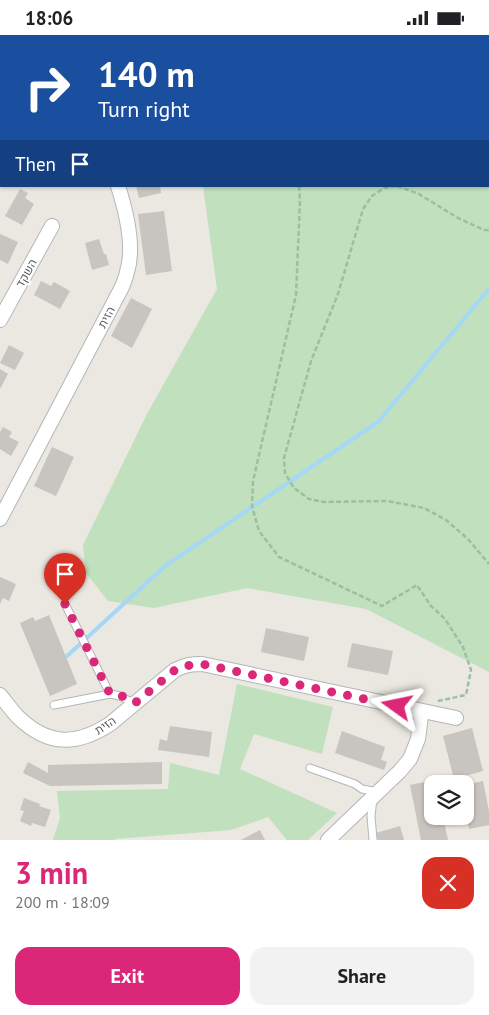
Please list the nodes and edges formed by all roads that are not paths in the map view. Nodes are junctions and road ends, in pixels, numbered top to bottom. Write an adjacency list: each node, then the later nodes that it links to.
1 (118, 187): 4 (street, הזית)
2 (52, 226): 3 (street, השקד)
3 (0, 320)
4 (0, 519)
5 (65, 604): 6 (lane)
6 (110, 694): 8 (lane); 9 (lane)
7 (0, 695): 8 (street, הזית)
8 (135, 703): 10 (street, הזית)
9 (54, 705)
10 (416, 710): 11 (street, הזית); 13 (street)
11 (456, 718)
12 (310, 768): 13 (lane)
13 (376, 795): 14 (street); 15 (lane)
14 (328, 840)
15 (373, 840)

